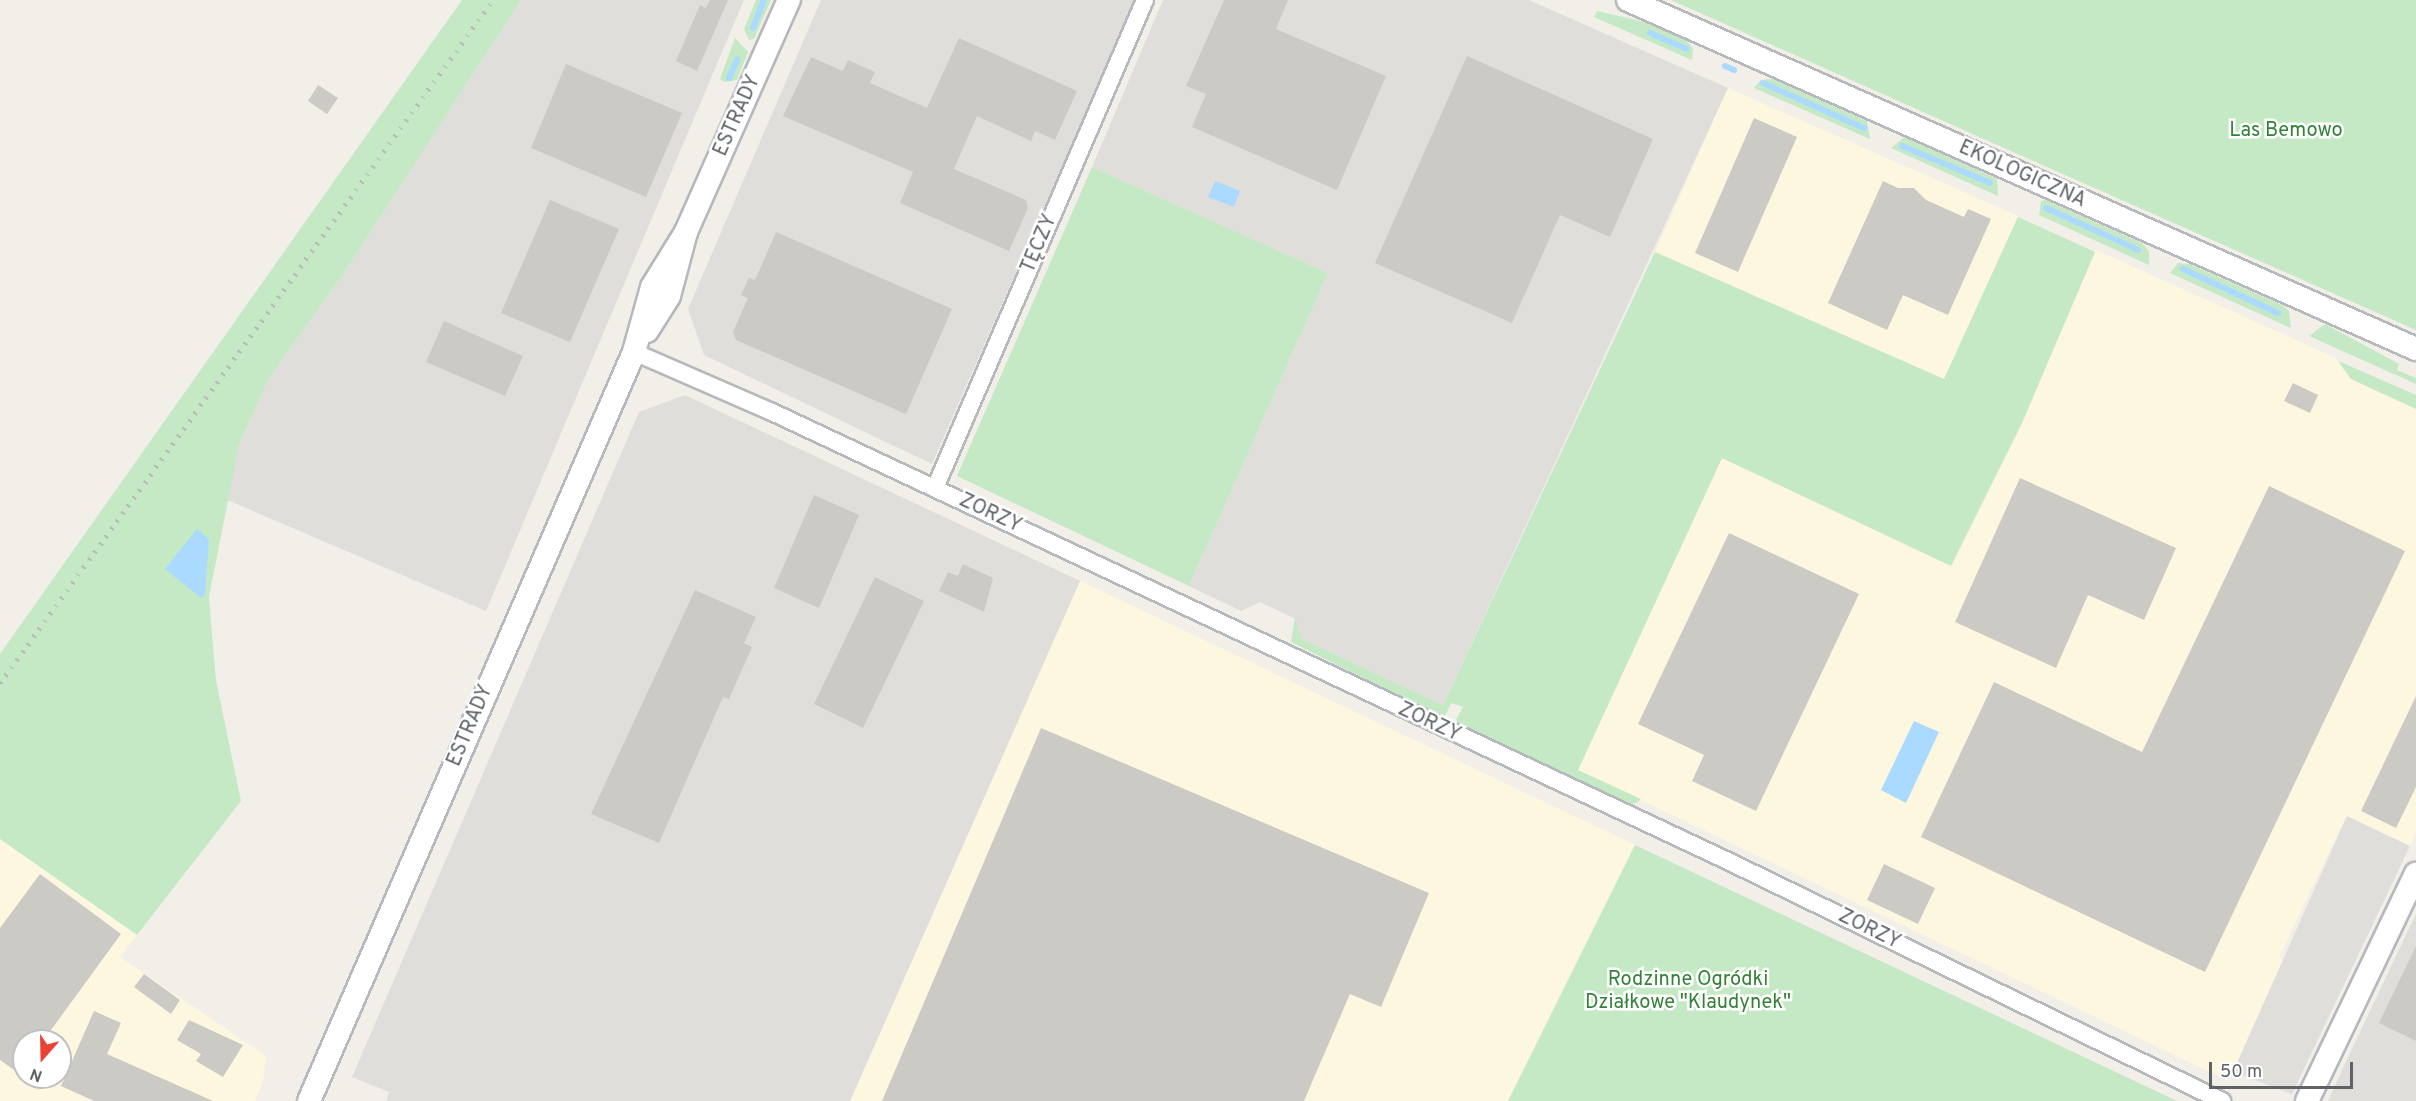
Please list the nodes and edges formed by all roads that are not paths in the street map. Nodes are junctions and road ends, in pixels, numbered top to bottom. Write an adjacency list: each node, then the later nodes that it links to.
1 (789, 0): 5 (main road, ESTRADY)
2 (1145, 0): 6 (street, TĘCZY)
3 (1628, 0): 4 (main road, EKOLOGICZNA)
4 (2416, 349)
5 (634, 352): 6 (street, ZORZY); 8 (main road, ESTRADY)
6 (935, 488): 9 (street, ZORZY)
7 (2416, 874): 10 (main road)
8 (309, 1101)
9 (2222, 1101)
10 (2307, 1101)

